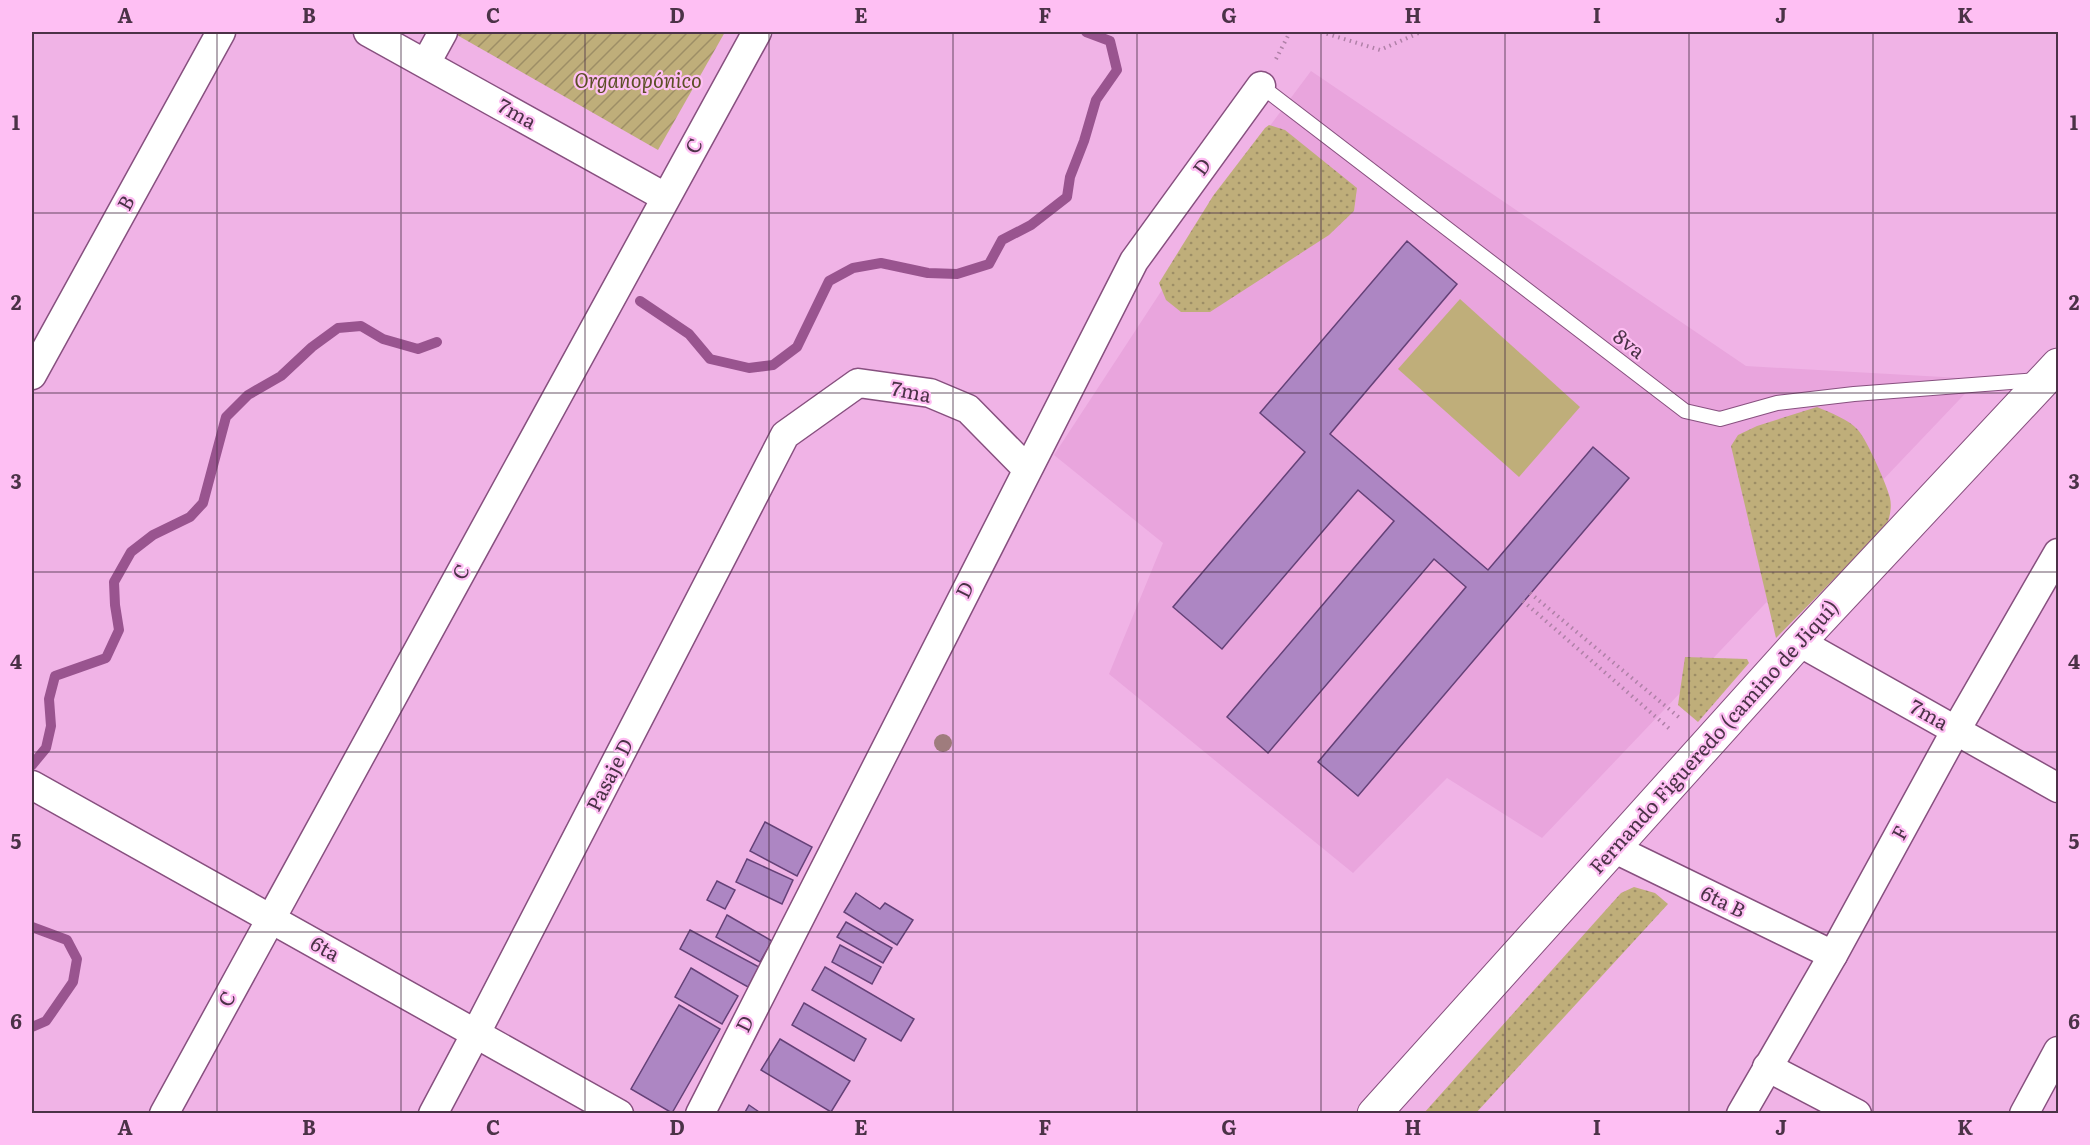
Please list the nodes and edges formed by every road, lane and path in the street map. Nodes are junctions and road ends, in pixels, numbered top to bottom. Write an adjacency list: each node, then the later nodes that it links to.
1 (221, 32): 11 (street, B)
2 (368, 32): 7 (street, 7ma)
3 (443, 32): 7 (street)
4 (757, 32): 9 (street, C)
5 (1321, 32): 6 (path)
6 (1421, 32)
7 (426, 63): 9 (street, 7ma)
8 (1262, 86): 10 (lane, 8va); 13 (street, D)
9 (666, 197): 23 (street, C)
10 (2052, 372): 17 (street, Fernando Figueredo (camino de Jiquí))
11 (32, 375)
12 (785, 435): 13 (street, 7ma); 25 (street, Pasaje D)
13 (1027, 469): 31 (street, D)
14 (2058, 553): 18 (street, F)
15 (1530, 593): 19 (path)
16 (1523, 602): 19 (path)
17 (1799, 642): 18 (street, 7ma); 19 (street, Fernando Figueredo (camino de Jiquí))
18 (1956, 730): 21 (street, 7ma); 24 (street, F)
19 (1704, 748): 22 (street, Fernando Figueredo (camino de Jiquí))
20 (32, 784): 23 (street, 6ta)
21 (2058, 788)
22 (1613, 848): 24 (street, 6ta B); 32 (street, Fernando Figueredo (camino de Jiquí))
23 (271, 919): 25 (street, 6ta); 28 (street, C)
24 (1833, 955): 27 (street, F)
25 (476, 1033): 29 (street, Pasaje D); 30 (street, 6ta)
26 (2058, 1051): 35 (street)
27 (1767, 1067): 33 (street, F); 34 (street)
28 (164, 1113)
29 (433, 1113)
30 (619, 1113)
31 (700, 1113)
32 (1374, 1113)
33 (1741, 1113)
34 (1857, 1113)
35 (2024, 1113)

